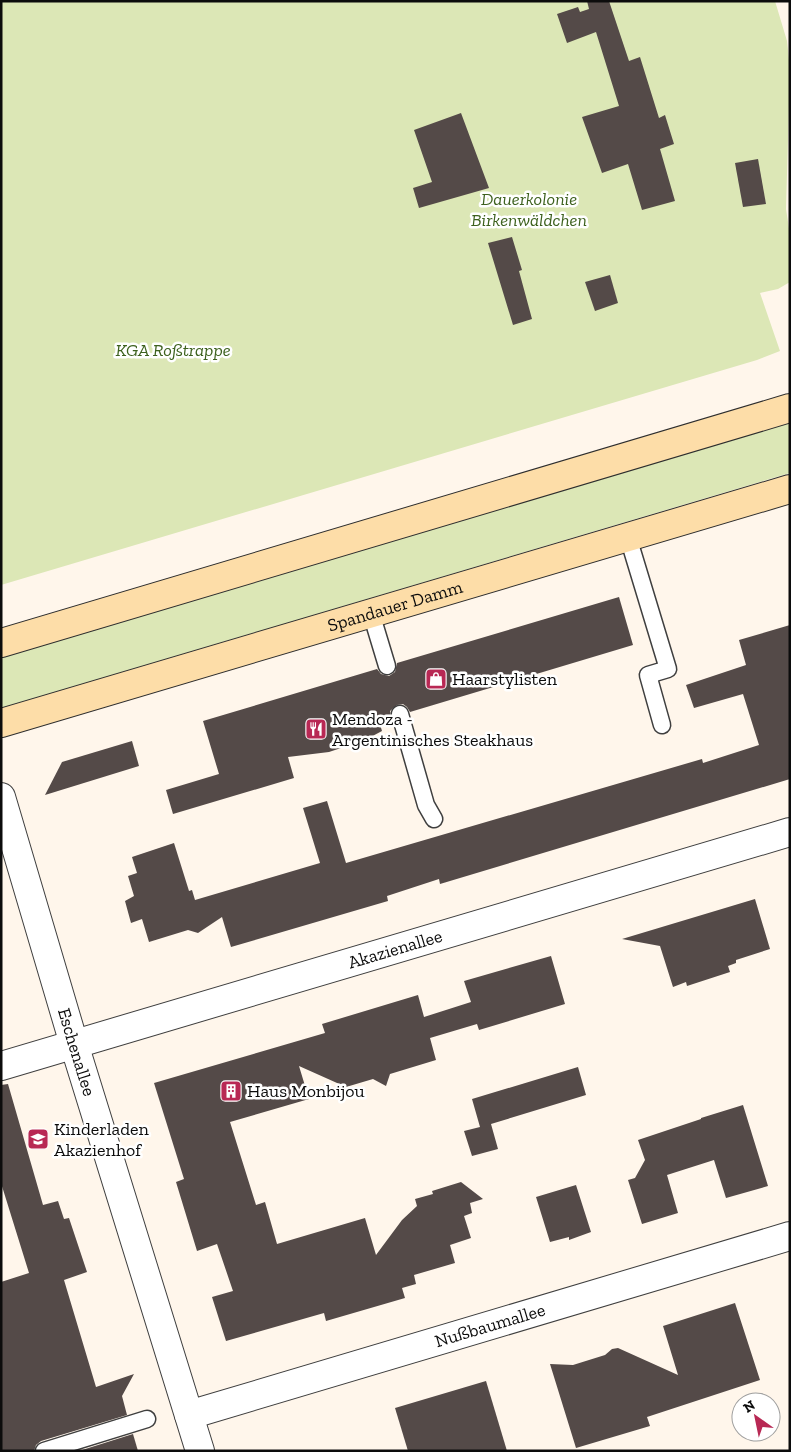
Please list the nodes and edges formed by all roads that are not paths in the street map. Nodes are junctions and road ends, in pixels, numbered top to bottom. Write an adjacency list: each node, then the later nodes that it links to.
1 (790, 408): 5 (main road)
2 (790, 489): 3 (main road, Spandauer Damm)
3 (628, 537): 4 (main road, Spandauer Damm); 9 (lane)
4 (371, 613): 6 (lane); 8 (main road, Spandauer Damm)
5 (1, 642)
6 (387, 666)
7 (400, 714): 11 (lane)
8 (1, 723)
9 (662, 725)
10 (1, 797): 13 (street, Eschenallee)
11 (434, 820)
12 (790, 832): 13 (street, Akazienallee)
13 (74, 1044): 14 (street, Akazienallee); 16 (street, Eschenallee)
14 (1, 1066)
15 (790, 1236): 16 (street, Nußbaumallee)
16 (189, 1415): 19 (street, Eschenallee)
17 (147, 1420): 18 (lane)
18 (44, 1451)
19 (200, 1451)

